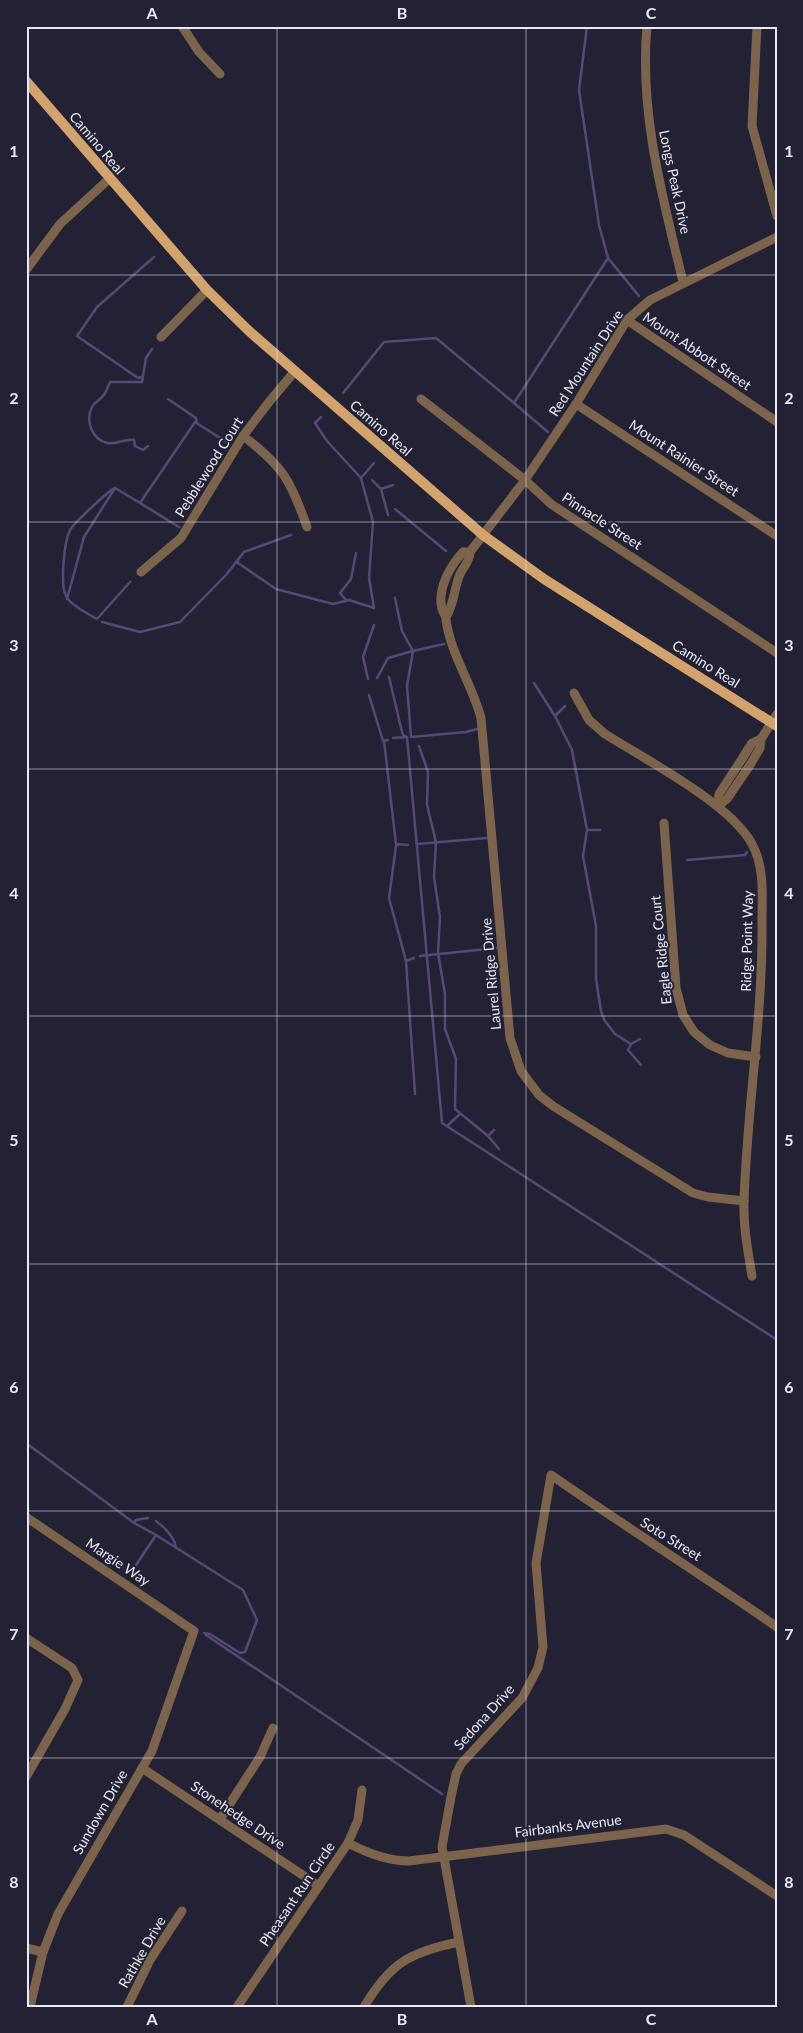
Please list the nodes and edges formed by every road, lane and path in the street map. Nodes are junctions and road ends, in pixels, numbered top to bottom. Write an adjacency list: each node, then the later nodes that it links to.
1 (182, 26): 4 (street)
2 (647, 26): 10 (street, Longs Peak Drive)
3 (756, 26): 7 (street)
4 (220, 74)
5 (26, 81): 6 (main road, Camino Real)
6 (109, 179): 9 (street); 11 (main road, Camino Real)
7 (777, 216)
8 (777, 236): 10 (street, Red Mountain Drive)
9 (26, 270)
10 (683, 282): 12 (street, Red Mountain Drive)
11 (207, 290): 13 (street); 14 (main road, Camino Real)
12 (627, 320): 16 (street, Red Mountain Drive); 17 (street, Mount Abbott Street)
13 (161, 337)
14 (295, 371): 18 (street, Pebblewood Court); 21 (main road, Camino Real)
15 (421, 399): 19 (street, Pinnacle Street)
16 (576, 404): 19 (street, Red Mountain Drive); 22 (street, Mount Rainier Street)
17 (777, 422)
18 (243, 436): 20 (street); 24 (street, Pebblewood Court)
19 (525, 480): 21 (street, Red Mountain Drive); 28 (street, Pinnacle Street)
20 (307, 527)
21 (483, 536): 23 (street, Laurel Ridge Drive); 30 (main road, Camino Real)
22 (777, 536)
23 (470, 552): 25 (street, Laurel Ridge Drive); 26 (street, Laurel Ridge Drive)
24 (141, 572)
25 (442, 589): 26 (street); 27 (street, Laurel Ridge Drive)
26 (454, 590): 27 (street, Laurel Ridge Drive)
27 (446, 617): 37 (street, Laurel Ridge Drive)
28 (777, 653)
29 (574, 693): 34 (street, Ridge Point Way)
30 (775, 720): 31 (street)
31 (761, 739): 32 (street); 33 (street)
32 (742, 759): 33 (street); 34 (street)
33 (750, 765): 34 (street)
34 (718, 806): 36 (street, Ridge Point Way)
35 (664, 823): 36 (street, Eagle Ridge Court)
36 (756, 1057): 37 (street, Ridge Point Way)
37 (744, 1201): 38 (street, Ridge Point Way)
38 (752, 1276)
39 (551, 1476): 41 (street, Soto Street); 50 (street, Sedona Drive)
40 (26, 1517): 42 (street, Margie Way)
41 (777, 1627)
42 (194, 1631): 45 (street, Sundown Drive)
43 (26, 1638): 46 (street)
44 (273, 1728): 48 (street)
45 (142, 1768): 48 (street, Stonehedge Drive); 56 (street, Sundown Drive)
46 (26, 1777)
47 (362, 1790): 49 (street, Pheasant Run Circle)
48 (220, 1820): 51 (street, Stonehedge Drive)
49 (348, 1842): 50 (street, Fairbanks Avenue); 51 (street, Pheasant Run Circle)
50 (444, 1856): 52 (street, Fairbanks Avenue); 54 (street, Sedona Drive)
51 (319, 1886): 59 (street, Pheasant Run Circle)
52 (777, 1896)
53 (182, 1912): 58 (street, Rathke Drive)
54 (459, 1942): 60 (street); 61 (street, Sedona Drive)
55 (26, 1948): 56 (street)
56 (43, 1952): 57 (street, Sundown Drive)
57 (30, 2007)
58 (127, 2007)
59 (237, 2007)
60 (364, 2007)
61 (471, 2007)

